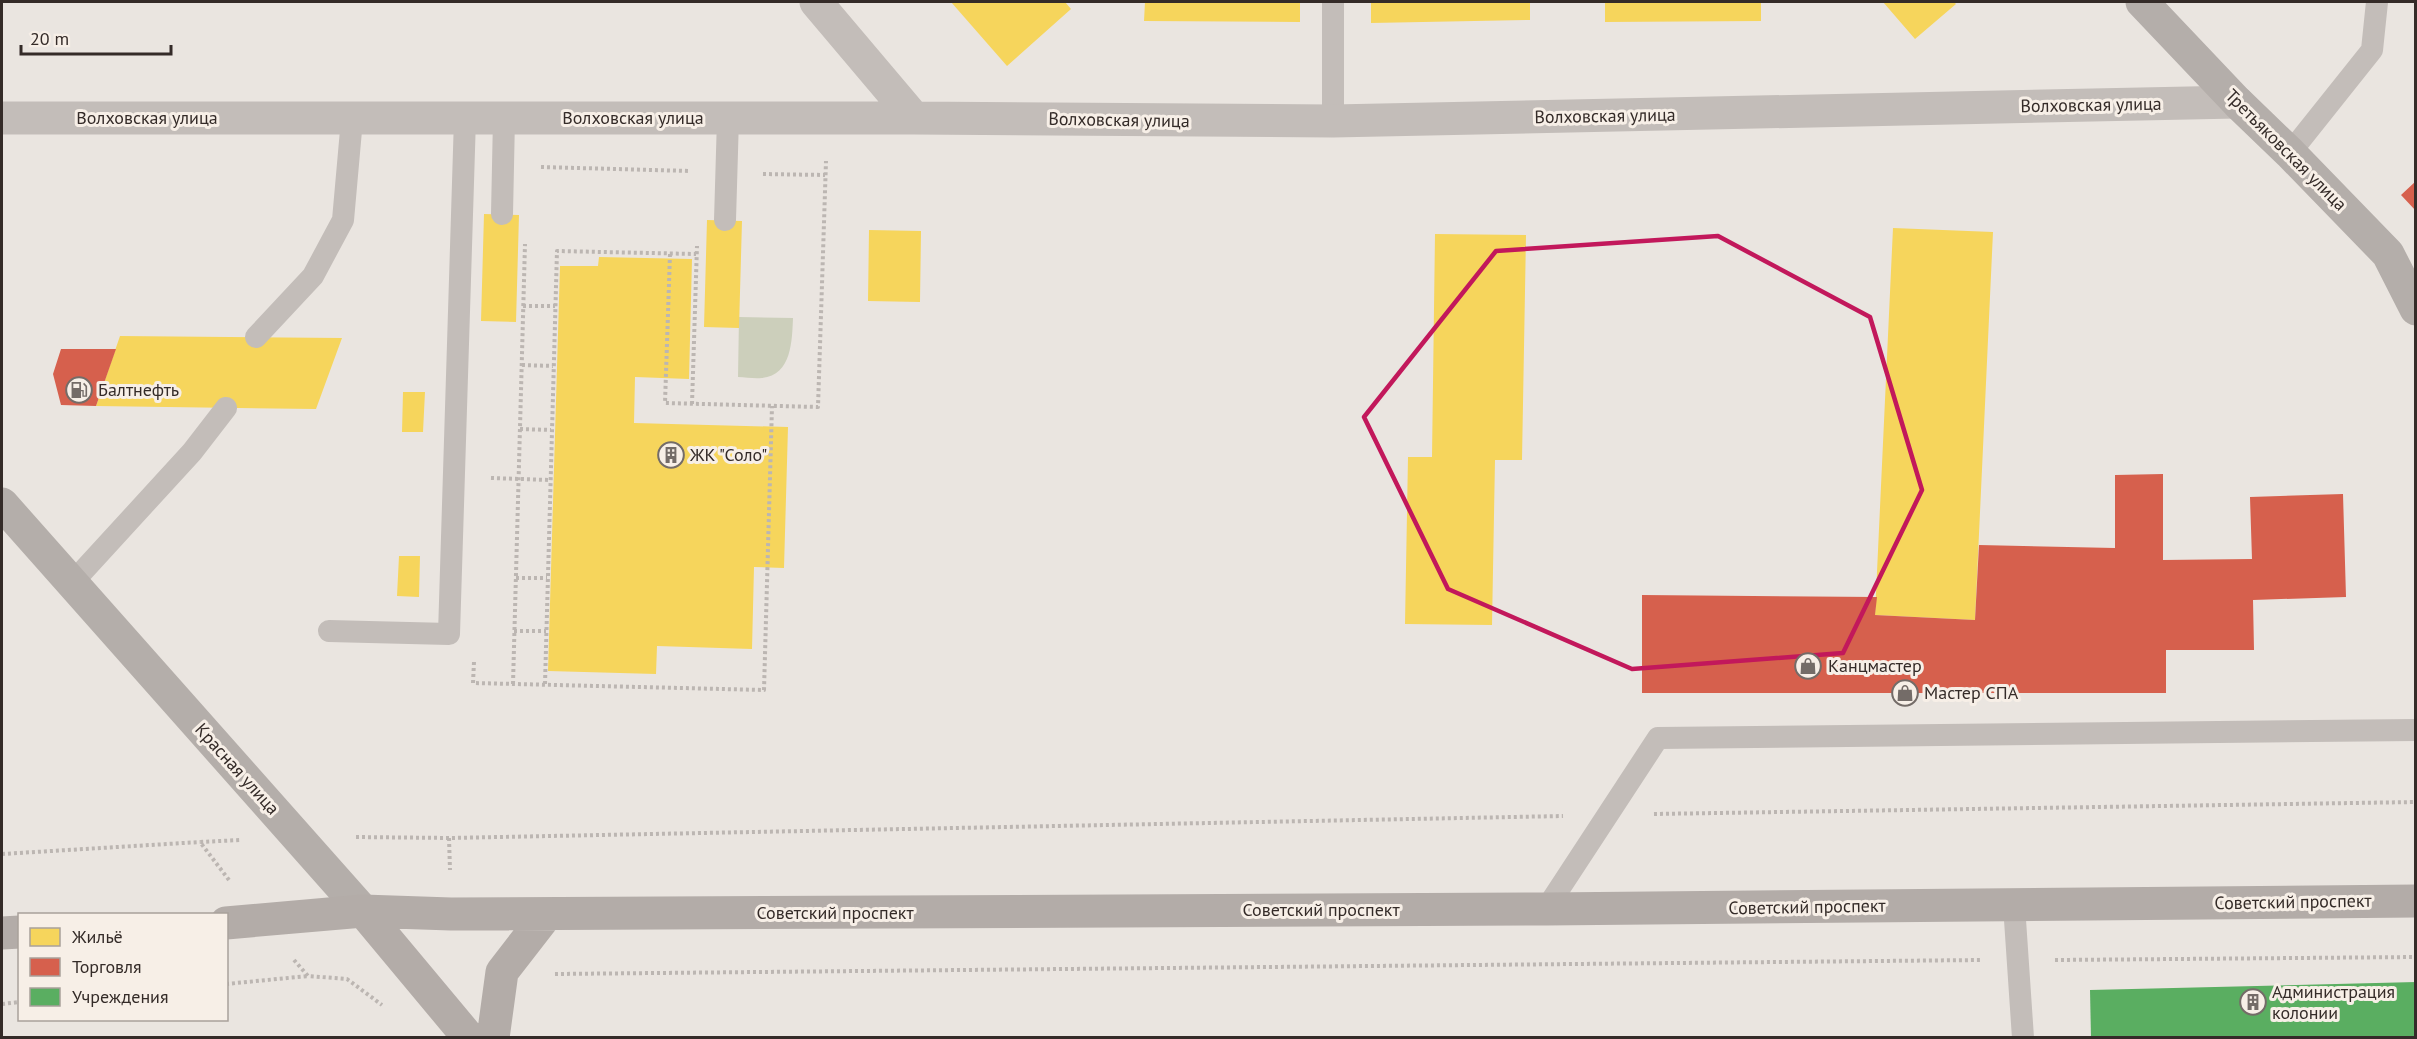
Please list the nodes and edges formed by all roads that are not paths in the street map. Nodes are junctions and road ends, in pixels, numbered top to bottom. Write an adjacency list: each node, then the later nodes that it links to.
1 (816, 2): 10 (street)
2 (1332, 2): 12 (lane)
3 (2142, 2): 5 (street, Третьяковская улица)
4 (2377, 2): 13 (lane)
5 (2237, 102): 12 (street, Волховская улица); 13 (street, Третьяковская улица)
6 (2, 118): 11 (street, Волховская улица)
7 (465, 118): 8 (street, Волховская улица); 11 (street, Волховская улица); 21 (lane)
8 (504, 118): 9 (street, Волховская улица); 14 (lane)
9 (728, 118): 10 (street, Волховская улица); 15 (lane)
10 (914, 118): 12 (street, Волховская улица)
11 (352, 119): 17 (lane)
12 (1333, 122)
13 (2290, 153): 16 (street, Третьяковская улица)
14 (502, 214)
15 (725, 220)
16 (2415, 309)
17 (256, 337)
18 (226, 408): 20 (lane)
19 (2, 504): 20 (street, Красная улица)
20 (72, 583): 26 (street, Красная улица)
21 (329, 631)
22 (2415, 730): 25 (lane)
23 (2415, 901): 24 (main road, Советский проспект)
24 (2014, 905): 25 (main road, Советский проспект); 33 (lane)
25 (1546, 909): 27 (main road, Советский проспект)
26 (363, 911): 27 (main road, Советский проспект); 28 (main road, Советский проспект); 31 (main road, Красная улица)
27 (547, 914): 32 (main road)
28 (228, 923)
29 (2, 933): 30 (main road)
30 (18, 933)
31 (469, 1038)
32 (493, 1038)
33 (2023, 1038)

